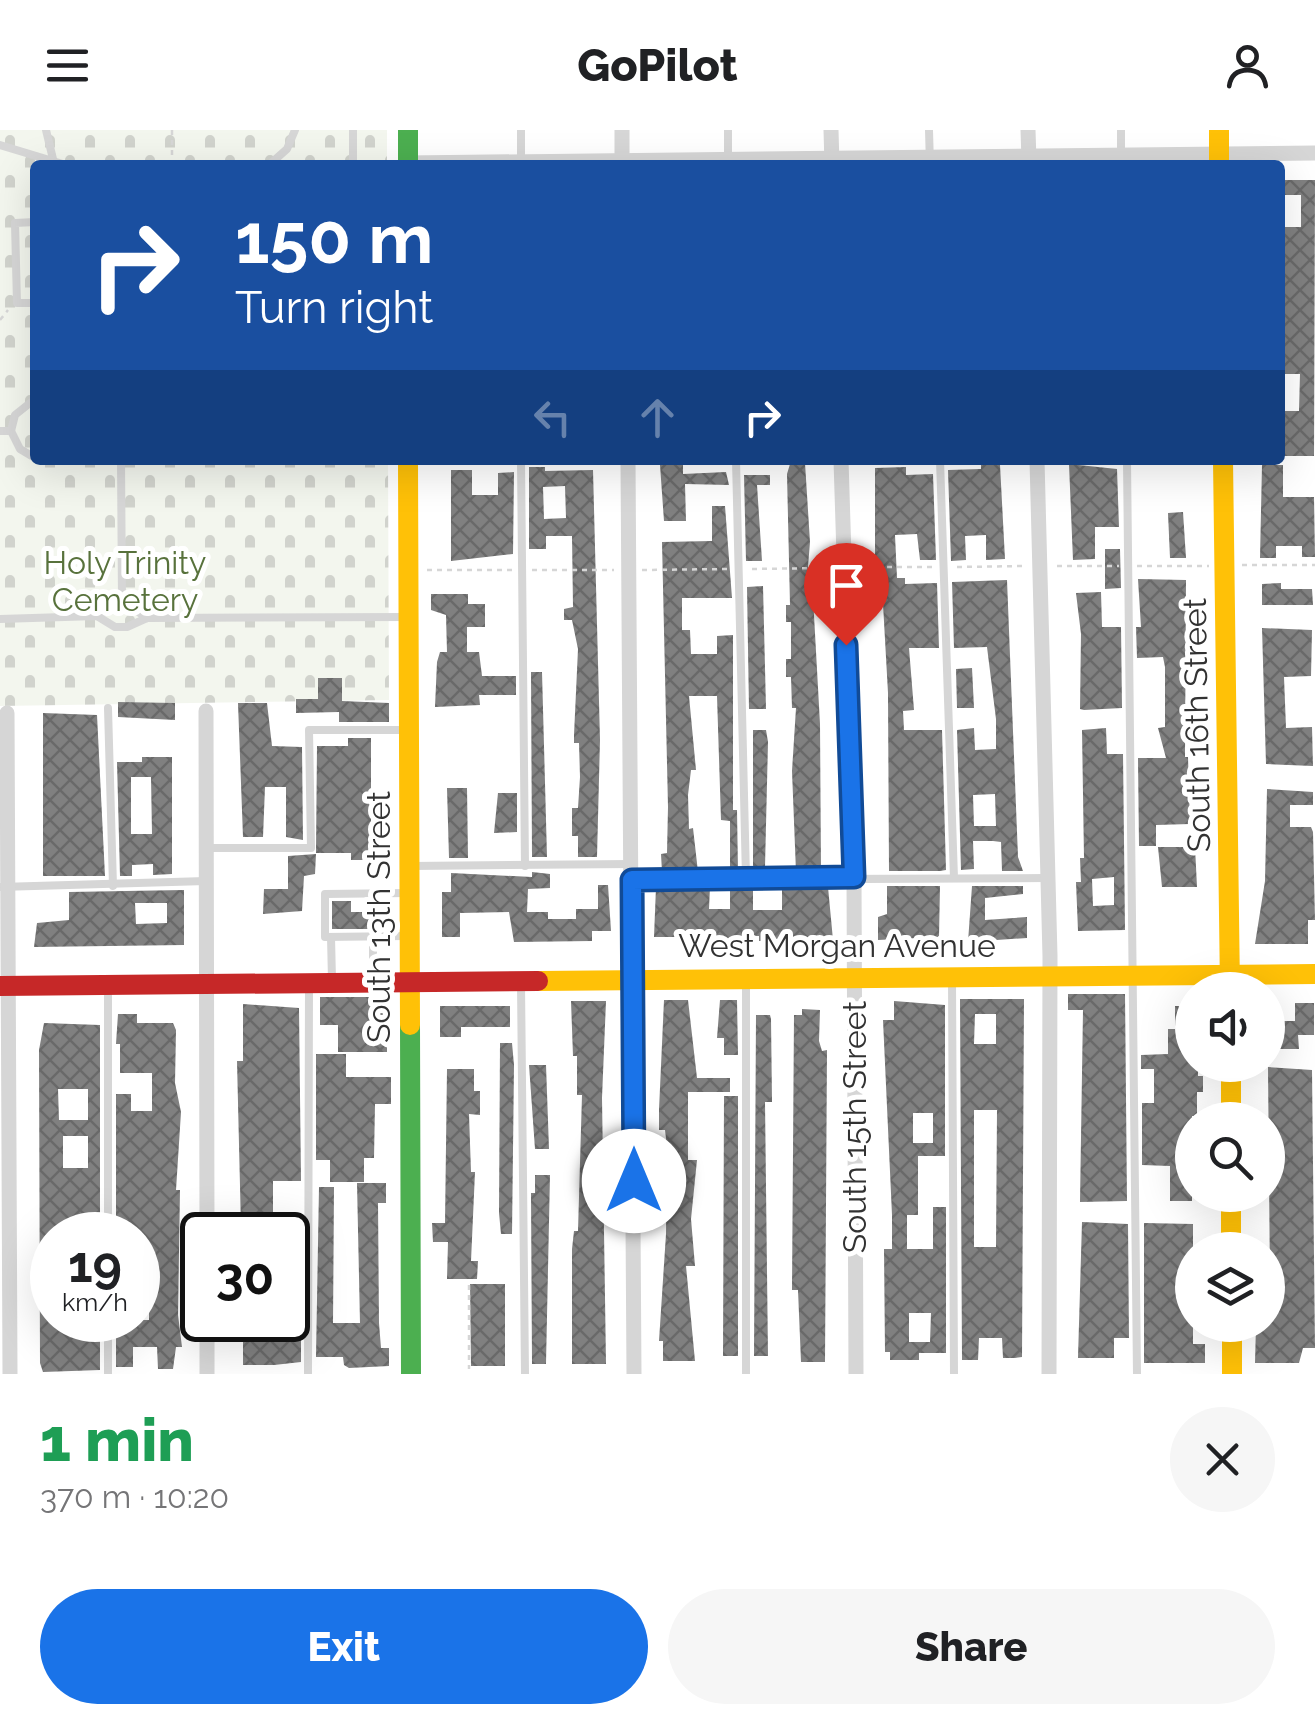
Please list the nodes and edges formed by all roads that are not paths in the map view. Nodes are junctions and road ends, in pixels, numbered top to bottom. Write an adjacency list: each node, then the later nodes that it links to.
1 (46, 130): 15 (lane)
2 (295, 130): 16 (lane)
3 (353, 130): 17 (lane)
4 (408, 130): 18 (street)
5 (520, 130): 19 (lane)
6 (622, 130): 20 (street)
7 (728, 130): 21 (lane)
8 (830, 130): 22 (street)
9 (929, 130): 23 (lane)
10 (1028, 130): 24 (street)
11 (1121, 130): 25 (lane)
12 (1219, 130): 26 (street)
13 (0, 145): 15 (lane)
14 (1315, 153): 26 (street)
15 (54, 159)
16 (275, 160)
17 (354, 160)
18 (408, 160)
19 (521, 160)
20 (622, 160)
21 (728, 160)
22 (832, 160)
23 (930, 160)
24 (1029, 160): 25 (street)
25 (1121, 160): 26 (street)
26 (1220, 160)
27 (30, 222): 28 (lane)
28 (30, 303)
29 (30, 404): 31 (lane)
30 (0, 431): 31 (lane)
31 (11, 432): 32 (lane)
32 (30, 455)
33 (121, 465): 43 (lane)
34 (408, 465): 45 (street, South 13th Street)
35 (522, 465): 55 (lane)
36 (628, 465): 56 (street)
37 (736, 465): 58 (lane)
38 (841, 465): 57 (street, South 15th Street)
39 (940, 465): 59 (lane)
40 (1037, 465): 60 (street)
41 (1127, 465): 70 (lane)
42 (1223, 465): 68 (street, South 16th Street)
43 (122, 601): 44 (lane); 46 (lane)
44 (97, 616): 46 (lane); 47 (lane)
45 (408, 617): 46 (lane); 51 (street, South 13th Street)
46 (147, 618)
47 (0, 619)
48 (108, 708): 62 (lane)
49 (206, 711): 53 (street)
50 (7, 713): 52 (street)
51 (409, 730): 53 (lane); 54 (street, South 13th Street)
52 (4, 788): 63 (street)
53 (206, 848): 61 (street)
54 (409, 866): 55 (lane); 64 (street, South 13th Street)
55 (524, 866): 56 (lane)
56 (632, 872): 58 (lane); 78 (street)
57 (854, 877): 58 (lane); 59 (lane); 71 (street, South 15th Street)
58 (746, 878)
59 (954, 878): 60 (lane)
60 (1048, 878): 73 (street)
61 (206, 881): 62 (lane); 83 (street)
62 (113, 886): 63 (lane)
63 (4, 887): 85 (street)
64 (409, 893): 66 (street, South 13th Street); 67 (lane)
65 (373, 936): 66 (lane); 67 (lane); 80 (lane)
66 (410, 936): 76 (street, South 13th Street)
67 (331, 937): 82 (lane)
68 (1230, 972)
69 (1315, 974): 75 (street, West Morgan Avenue)
70 (1136, 975): 73 (street, West Morgan Avenue); 79 (street, West Morgan Avenue); 102 (lane)
71 (855, 976): 72 (street, West Morgan Avenue); 74 (street, West Morgan Avenue); 99 (street, South 15th Street)
72 (952, 976): 73 (street, West Morgan Avenue); 100 (lane)
73 (1050, 976): 101 (street)
74 (746, 977): 78 (street, West Morgan Avenue); 98 (lane)
75 (1285, 977)
76 (410, 978): 77 (street, West Morgan Avenue); 80 (street, West Morgan Avenue); 95 (street, South 13th Street)
77 (522, 978): 78 (street, West Morgan Avenue); 96 (lane)
78 (633, 978): 97 (street)
79 (1175, 978)
80 (373, 979): 82 (street, West Morgan Avenue)
81 (309, 980): 82 (street, West Morgan Avenue); 83 (street, West Morgan Avenue); 94 (lane)
82 (332, 980)
83 (207, 982): 84 (street, West Morgan Avenue); 87 (street)
84 (108, 984): 85 (street, West Morgan Avenue); 86 (lane)
85 (4, 986): 91 (street)
86 (108, 1212)
87 (207, 1212)
88 (108, 1342): 92 (lane)
89 (207, 1342): 93 (street)
90 (1232, 1342): 103 (street)
91 (10, 1374)
92 (108, 1374)
93 (207, 1374)
94 (308, 1374)
95 (411, 1374)
96 (525, 1374)
97 (634, 1374)
98 (746, 1374)
99 (856, 1374)
100 (954, 1374)
101 (1048, 1374)
102 (1138, 1374)
103 (1232, 1374)

